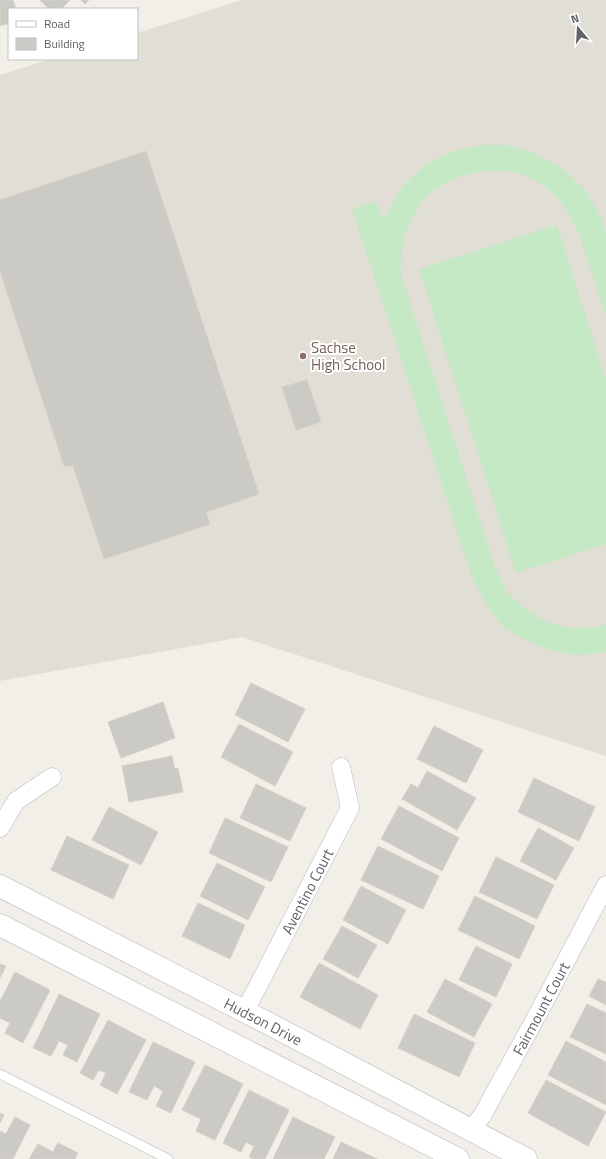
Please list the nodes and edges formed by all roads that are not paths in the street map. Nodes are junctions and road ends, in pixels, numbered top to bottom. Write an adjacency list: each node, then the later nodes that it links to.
1 (341, 767): 7 (street, Aventino Court)
2 (52, 777): 3 (street)
3 (0, 828)
4 (606, 885): 9 (street, Fairmount Court)
5 (0, 886): 7 (street, Hudson Drive)
6 (0, 925): 11 (street)
7 (245, 1011): 9 (street, Hudson Drive)
8 (0, 1074): 10 (lane)
9 (470, 1130): 12 (street, Hudson Drive)
10 (168, 1159)
11 (458, 1159)
12 (526, 1159)

